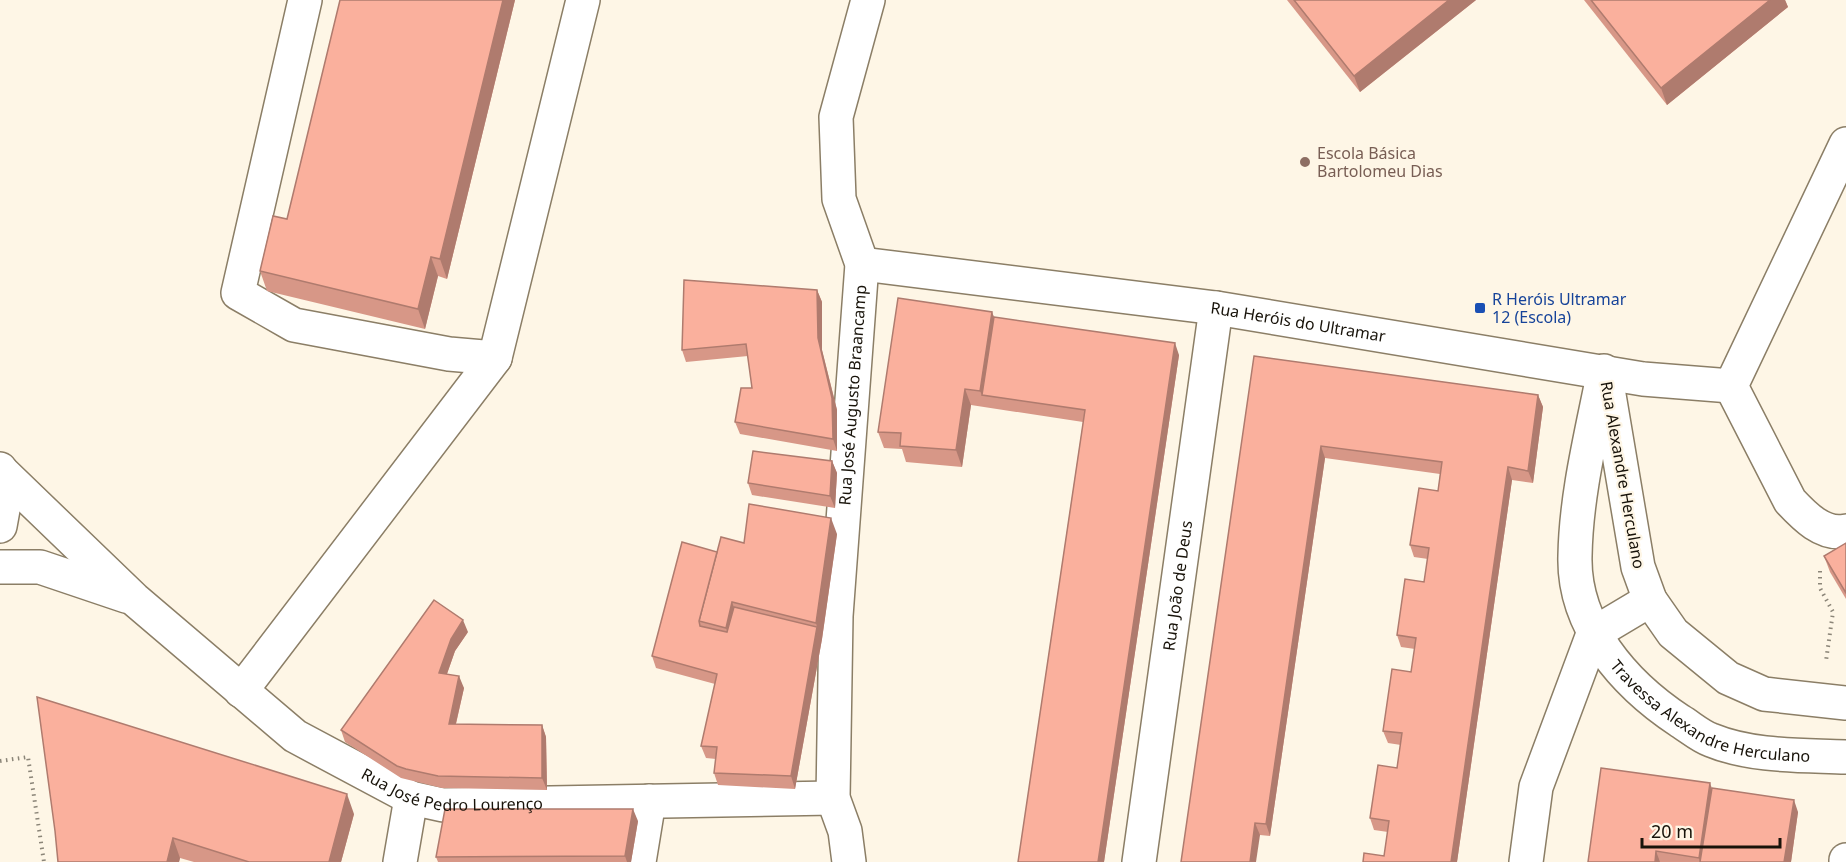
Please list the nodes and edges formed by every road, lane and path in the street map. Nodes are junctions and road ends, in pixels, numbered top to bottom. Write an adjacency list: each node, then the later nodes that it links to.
1 (305, 0): 7 (street)
2 (584, 0): 7 (street)
3 (868, 0): 5 (street, Rua José Augusto Braancamp)
4 (1846, 144): 9 (street)
5 (862, 264): 6 (street, Rua Heróis do Ultramar); 24 (street, Rua José Augusto Braancamp)
6 (1216, 308): 8 (street, Rua Heróis do Ultramar); 30 (street, Rua João de Deus)
7 (495, 358): 19 (street)
8 (1604, 371): 9 (street, Rua Heróis do Ultramar); 16 (street, Rua Alexandre Herculano); 17 (street, Rua Alexandre Herculano)
9 (1731, 386): 12 (street)
10 (0, 470): 11 (street); 15 (street, Rua José Pedro Lourenço)
11 (0, 526)
12 (1846, 531)
13 (0, 567): 15 (street, Rua José Pedro Lourenço)
14 (1820, 588): 18 (path)
15 (134, 599): 19 (street, Rua José Pedro Lourenço)
16 (1650, 600): 17 (street); 20 (street, Travessa Alexandre Herculano)
17 (1593, 634): 21 (street, Travessa Alexandre Herculano); 31 (street)
18 (1828, 651)
19 (241, 691): 23 (street, Rua José Pedro Lourenço)
20 (1846, 703)
21 (1846, 757)
22 (0, 761): 26 (path)
23 (411, 798): 25 (street, Rua José Pedro Lourenço); 27 (street)
24 (833, 798): 25 (street, Rua José Pedro Lourenço); 29 (street)
25 (649, 801): 28 (street)
26 (44, 862)
27 (400, 862)
28 (639, 862)
29 (849, 862)
30 (1139, 862)
31 (1526, 862)

